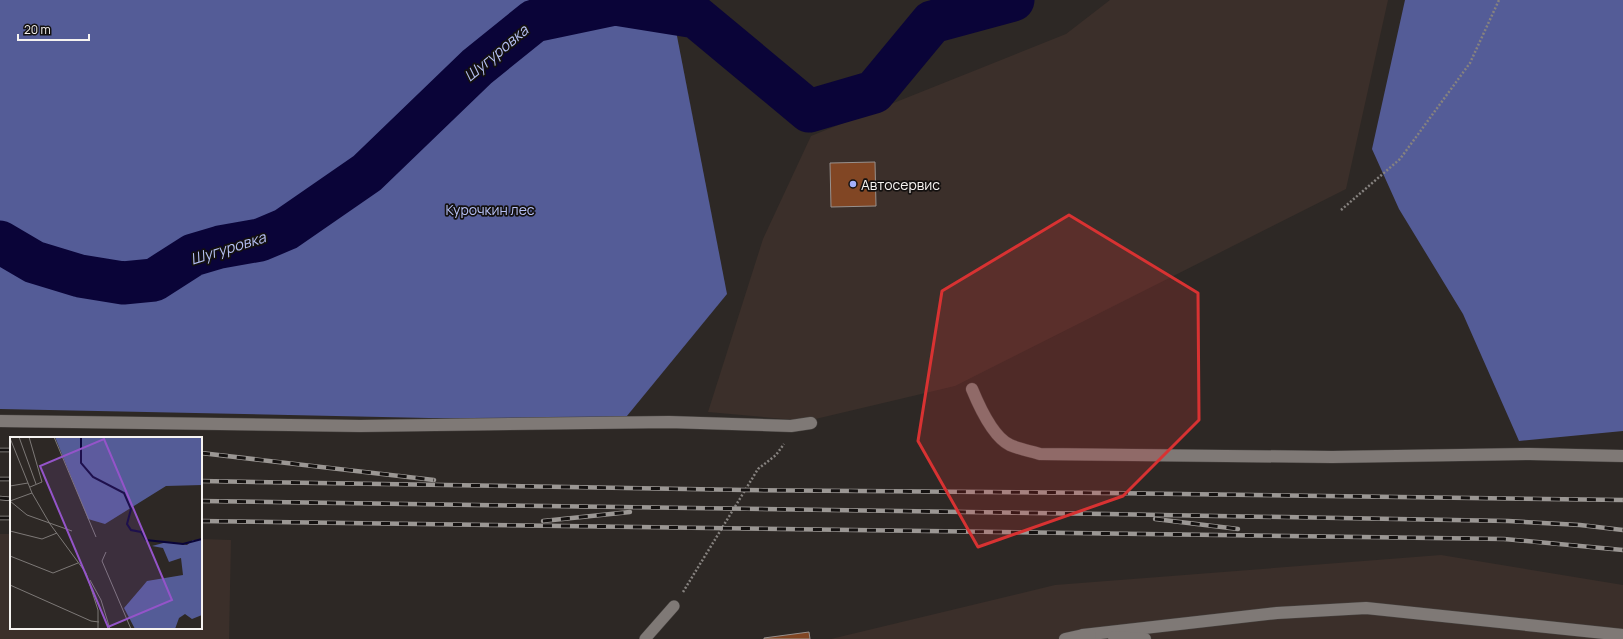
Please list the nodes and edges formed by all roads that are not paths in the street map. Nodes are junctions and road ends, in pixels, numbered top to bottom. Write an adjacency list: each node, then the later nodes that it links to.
1 (972, 389): 4 (street)
2 (0, 421): 3 (street)
3 (811, 423)
4 (1623, 456)
5 (674, 606): 8 (lane)
6 (1084, 635): 7 (street); 9 (street); 10 (street)
7 (1623, 635)
8 (645, 639)
9 (1065, 639)
10 (1145, 639)

